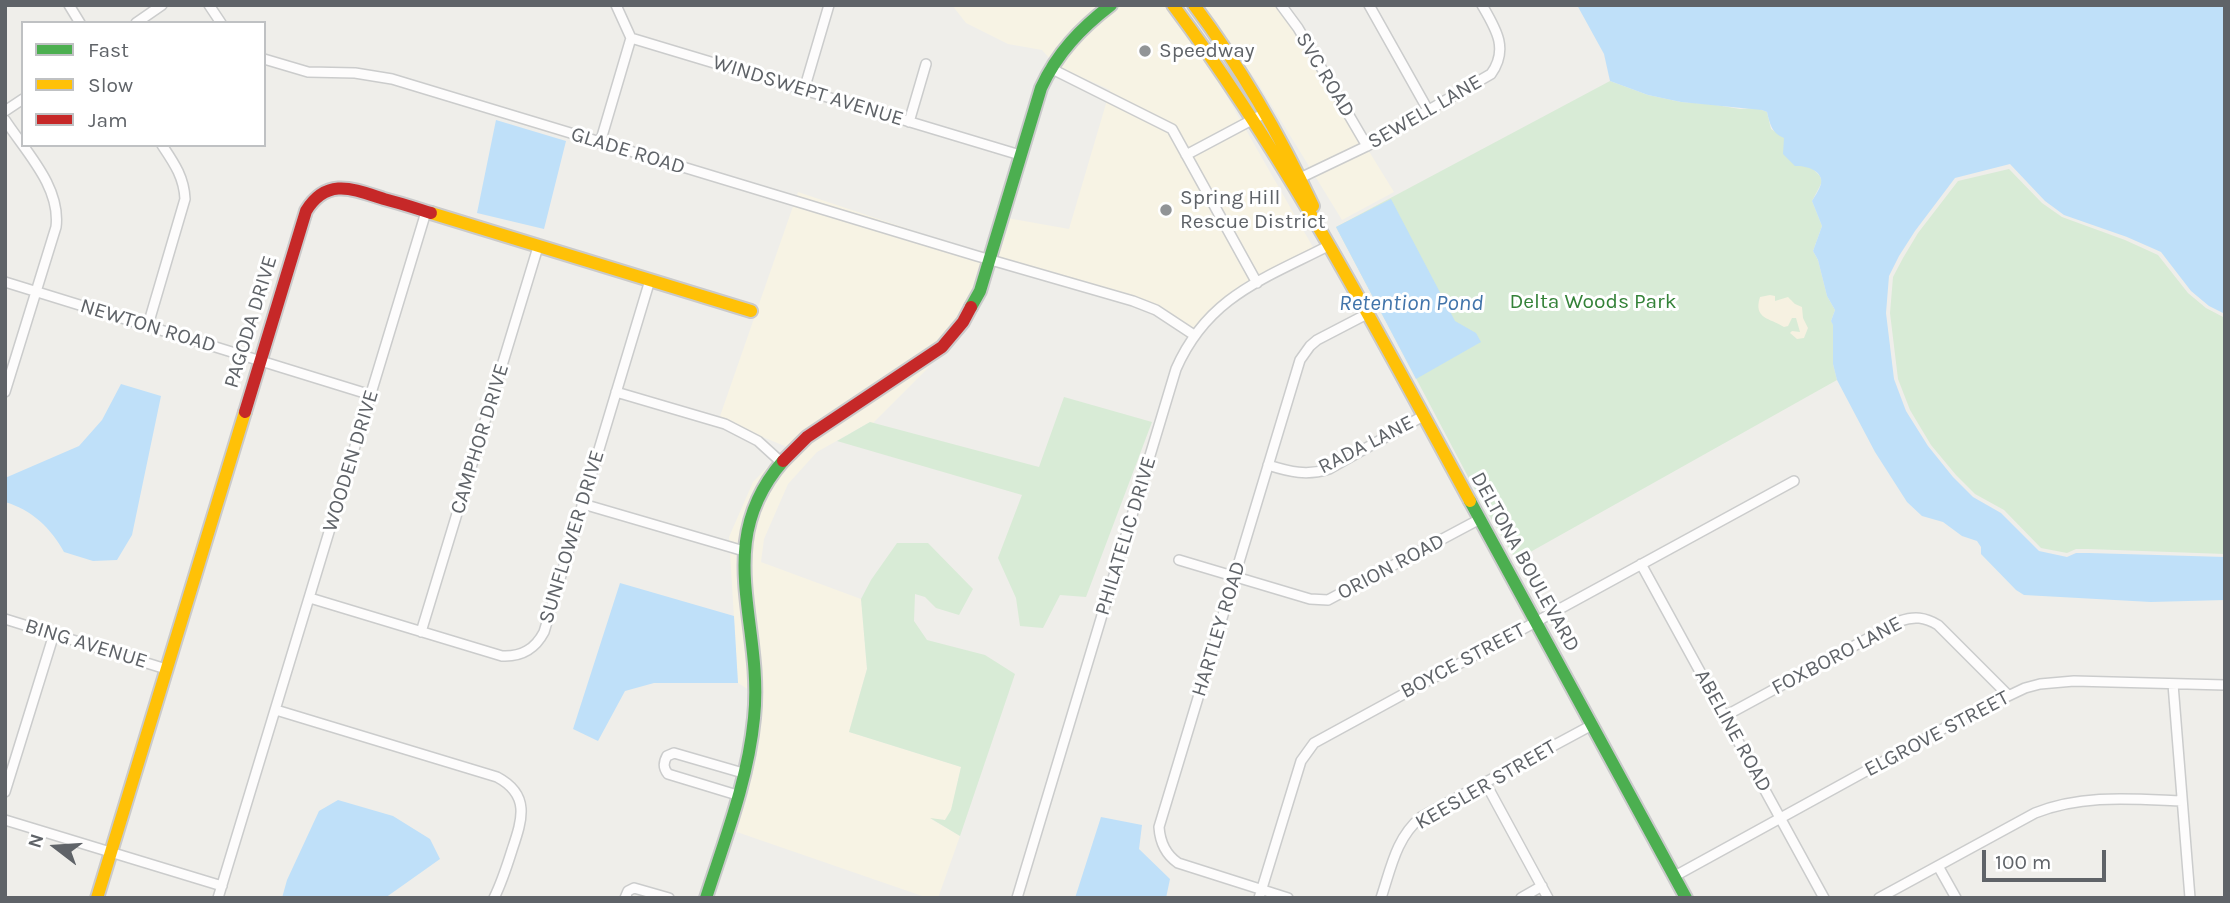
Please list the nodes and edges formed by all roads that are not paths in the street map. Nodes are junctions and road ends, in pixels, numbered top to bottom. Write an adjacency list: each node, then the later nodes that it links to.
1 (69, 5): 12 (street)
2 (162, 5): 13 (street)
3 (209, 5): 14 (street)
4 (616, 5): 15 (street)
5 (829, 5): 19 (street)
6 (1111, 5): 18 (main road)
7 (1173, 5): 26 (main road, DELTONA BOULEVARD)
8 (1194, 5): 23 (main road, DELTONA BOULEVARD)
9 (1281, 5): 29 (street, SVC ROAD)
10 (1369, 5): 21 (street)
11 (1482, 5): 21 (street, SEWELL LANE)
12 (79, 21)
13 (139, 21)
14 (220, 21)
15 (631, 38): 19 (street, WINDSWEPT AVENUE); 27 (street)
16 (266, 60): 27 (street, GLADE ROAD)
17 (926, 64): 25 (street)
18 (1050, 68): 32 (main road); 33 (street)
19 (804, 90): 25 (street, WINDSWEPT AVENUE)
20 (21, 100): 22 (street)
21 (1428, 110): 29 (street, SEWELL LANE)
22 (5, 111)
23 (1265, 113): 26 (street); 34 (main road, DELTONA BOULEVARD)
24 (5, 120): 28 (street)
25 (909, 122): 32 (street, WINDSWEPT AVENUE)
26 (1251, 122): 33 (street); 34 (main road, DELTONA BOULEVARD)
27 (600, 143): 38 (street, GLADE ROAD)
28 (21, 144)
29 (1367, 146): 34 (street, SEWELL LANE)
30 (23, 147): 42 (street)
31 (163, 147): 45 (street)
32 (1020, 155): 38 (main road)
33 (1186, 155): 41 (street)
34 (1295, 180): 36 (main road, DELTONA BOULEVARD)
35 (426, 212): 37 (main road, PAGODA DRIVE); 47 (main road, PAGODA DRIVE); 50 (street, WOODEN DRIVE)
36 (1330, 245): 41 (street, PHILATELIC DRIVE); 44 (main road, DELTONA BOULEVARD)
37 (538, 247): 39 (main road, PAGODA DRIVE); 64 (street, CAMPHOR DRIVE)
38 (989, 260): 46 (street, GLADE ROAD); 52 (main road)
39 (650, 280): 43 (main road, PAGODA DRIVE); 49 (street, SUNFLOWER DRIVE)
40 (5, 282): 42 (street, NEWTON ROAD)
41 (1257, 283): 46 (street, PHILATELIC DRIVE)
42 (36, 291): 45 (street, NEWTON ROAD); 48 (street)
43 (751, 311)
44 (1367, 314): 51 (main road, DELTONA BOULEVARD); 53 (street, HARTLEY ROAD)
45 (148, 325): 47 (street, NEWTON ROAD)
46 (1194, 335): 92 (street, PHILATELIC DRIVE)
47 (259, 360): 50 (street, NEWTON ROAD); 66 (main road, PAGODA DRIVE)
48 (5, 392)
49 (616, 392): 52 (street); 55 (street, SUNFLOWER DRIVE)
50 (371, 395): 61 (street, WOODEN DRIVE)
51 (1423, 416): 53 (street, RADA LANE); 56 (main road, DELTONA BOULEVARD)
52 (781, 462): 57 (main road)
53 (1268, 465): 60 (street, HARTLEY ROAD)
54 (1794, 481): 59 (street, BOYCE STREET)
55 (583, 504): 57 (street); 64 (street, SUNFLOWER DRIVE)
56 (1480, 520): 60 (street, ORION ROAD); 63 (main road, DELTONA BOULEVARD)
57 (744, 551): 73 (main road)
58 (1179, 559): 60 (street, ORION ROAD)
59 (1642, 564): 63 (street, BOYCE STREET); 71 (street, ABELINE ROAD)
60 (1235, 576): 85 (street, HARTLEY ROAD)
61 (310, 598): 64 (street, SUNFLOWER DRIVE); 70 (street, WOODEN DRIVE)
62 (5, 619): 65 (street, BING AVENUE)
63 (1536, 622): 72 (main road, DELTONA BOULEVARD); 85 (street, BOYCE STREET)
64 (421, 632)
65 (54, 634): 66 (street, BING AVENUE); 75 (street)
66 (166, 669): 80 (main road, PAGODA DRIVE)
67 (2173, 684): 68 (street, ELGROVE STREET); 69 (street, ELGROVE STREET); 77 (street)
68 (2225, 685)
69 (2008, 695): 71 (street, FOXBORO LANE); 78 (street, ELGROVE STREET)
70 (276, 710): 83 (street, WOODEN DRIVE); 88 (street)
71 (1725, 716): 78 (street, ABELINE ROAD)
72 (1592, 725): 74 (street, KEESLER STREET); 82 (main road, DELTONA BOULEVARD)
73 (743, 773): 76 (main road); 76 (street)
74 (1485, 782): 84 (street); 94 (street, KEESLER STREET)
75 (5, 792)
76 (737, 795): 91 (main road)
77 (2182, 801): 81 (street); 101 (street)
78 (1780, 819): 82 (street, ELGROVE STREET); 98 (street, ABELINE ROAD)
79 (5, 820): 80 (street)
80 (111, 852): 83 (street); 86 (main road, PAGODA DRIVE)
81 (1938, 866): 99 (street); 100 (street)
82 (1675, 876): 97 (main road, DELTONA BOULEVARD)
83 (222, 886): 87 (street, WOODEN DRIVE)
84 (1542, 886): 95 (street); 96 (street)
85 (1260, 894): 93 (street, HARTLEY ROAD)
86 (97, 898)
87 (219, 898)
88 (494, 898)
89 (625, 898): 90 (street)
90 (669, 898)
91 (706, 898)
92 (1017, 898)
93 (1288, 898)
94 (1381, 898)
95 (1521, 898)
96 (1548, 898)
97 (1686, 898)
98 (1824, 898)
99 (1879, 898)
100 (1956, 898)
101 (2190, 898)

